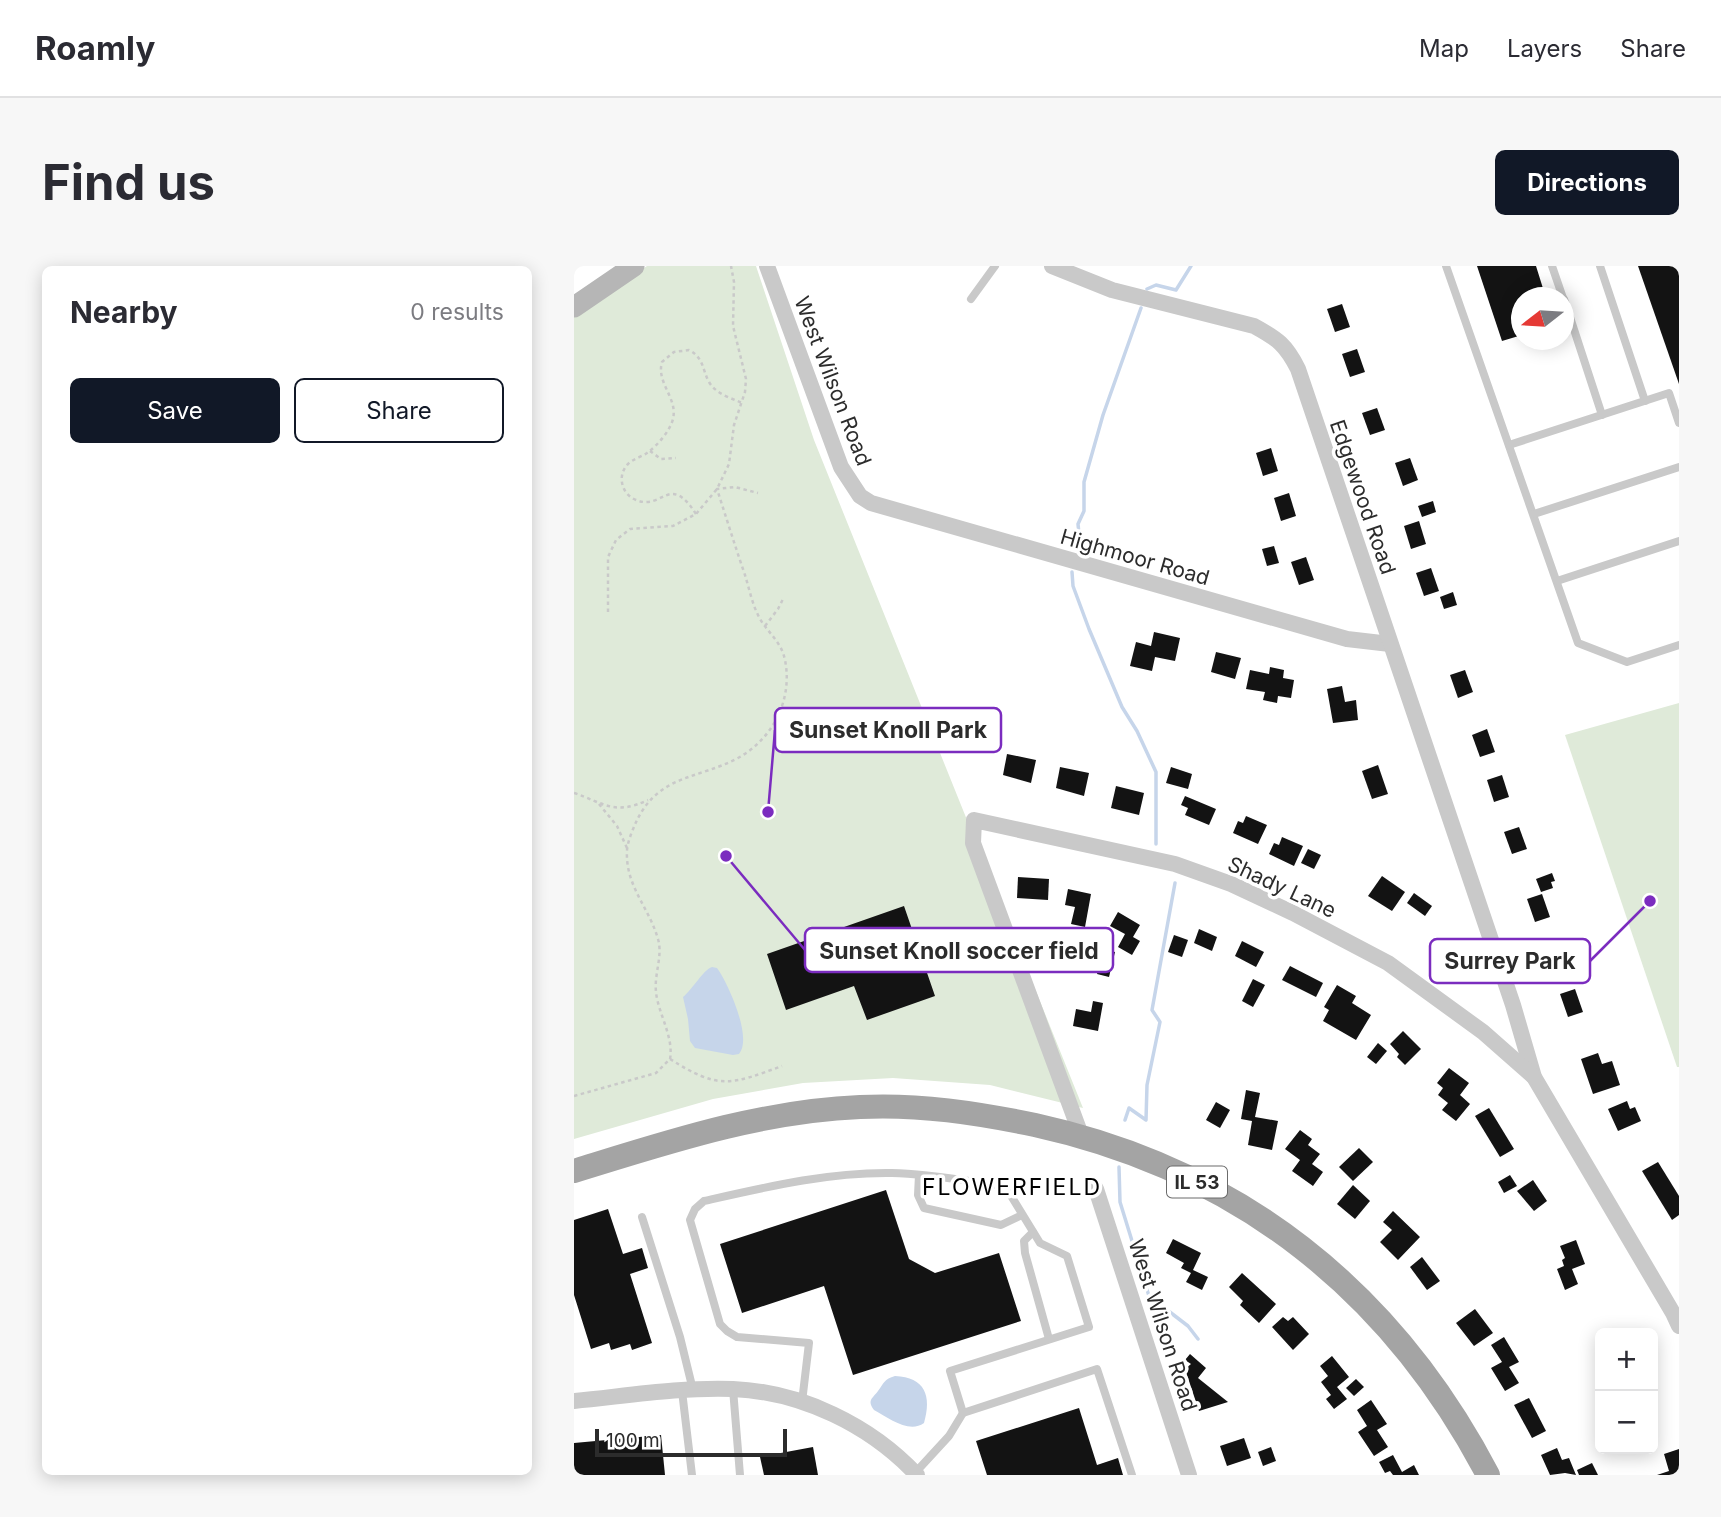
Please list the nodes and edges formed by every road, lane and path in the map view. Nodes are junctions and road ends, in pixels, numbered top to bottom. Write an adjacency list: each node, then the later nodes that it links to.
1 (634, 266): 11 (main road)
2 (732, 266): 14 (path)
3 (766, 266): 23 (street, West Wilson Road)
4 (995, 266): 10 (lane)
5 (1052, 266): 31 (street, Edgewood Road)
6 (1446, 266): 17 (lane)
7 (1552, 266): 9 (lane)
8 (1600, 266): 13 (lane)
9 (1559, 287)
10 (971, 299)
11 (574, 307)
12 (1574, 331): 15 (lane)
13 (1644, 401): 15 (lane); 16 (lane)
14 (742, 404): 18 (path); 21 (path)
15 (1602, 415): 17 (lane)
16 (1679, 423)
17 (1509, 445): 25 (lane)
18 (650, 451): 19 (path); 24 (path)
19 (676, 458)
20 (1679, 467): 25 (lane)
21 (717, 489): 22 (path); 24 (path); 30 (path)
22 (758, 493)
23 (871, 503): 31 (street, Highmoor Road)
24 (696, 514): 29 (path)
25 (1534, 514): 27 (lane)
26 (1679, 541): 27 (lane)
27 (1557, 581): 32 (lane)
28 (784, 597): 30 (path)
29 (608, 612)
30 (765, 626): 34 (path)
31 (1390, 644): 39 (street, Edgewood Road)
32 (1679, 645)
33 (574, 793): 35 (path)
34 (651, 799): 35 (path); 36 (path)
35 (598, 803): 36 (path)
36 (627, 848): 37 (path)
37 (670, 1059): 38 (path); 40 (path)
38 (782, 1066)
39 (1534, 1077): 41 (street, Shady Lane); 48 (street)
40 (574, 1096)
41 (1081, 1135): 42 (main road, IL 53); 60 (main road, IL 53)
42 (574, 1171)
43 (919, 1175): 45 (lane); 45 (lane); 53 (lane)
44 (1096, 1189): 59 (street, West Wilson Road)
45 (1022, 1215): 47 (lane)
46 (642, 1217): 51 (lane)
47 (1032, 1232): 49 (lane); 49 (lane)
48 (1679, 1326)
49 (1049, 1339): 54 (lane)
50 (733, 1389): 51 (street); 53 (street); 57 (lane)
51 (687, 1391): 52 (street); 56 (lane)
52 (574, 1401)
53 (802, 1402): 55 (street)
54 (963, 1413): 55 (lane); 58 (lane)
55 (916, 1474)
56 (692, 1475)
57 (740, 1475)
58 (1132, 1475)
59 (1189, 1475)
60 (1488, 1475)

